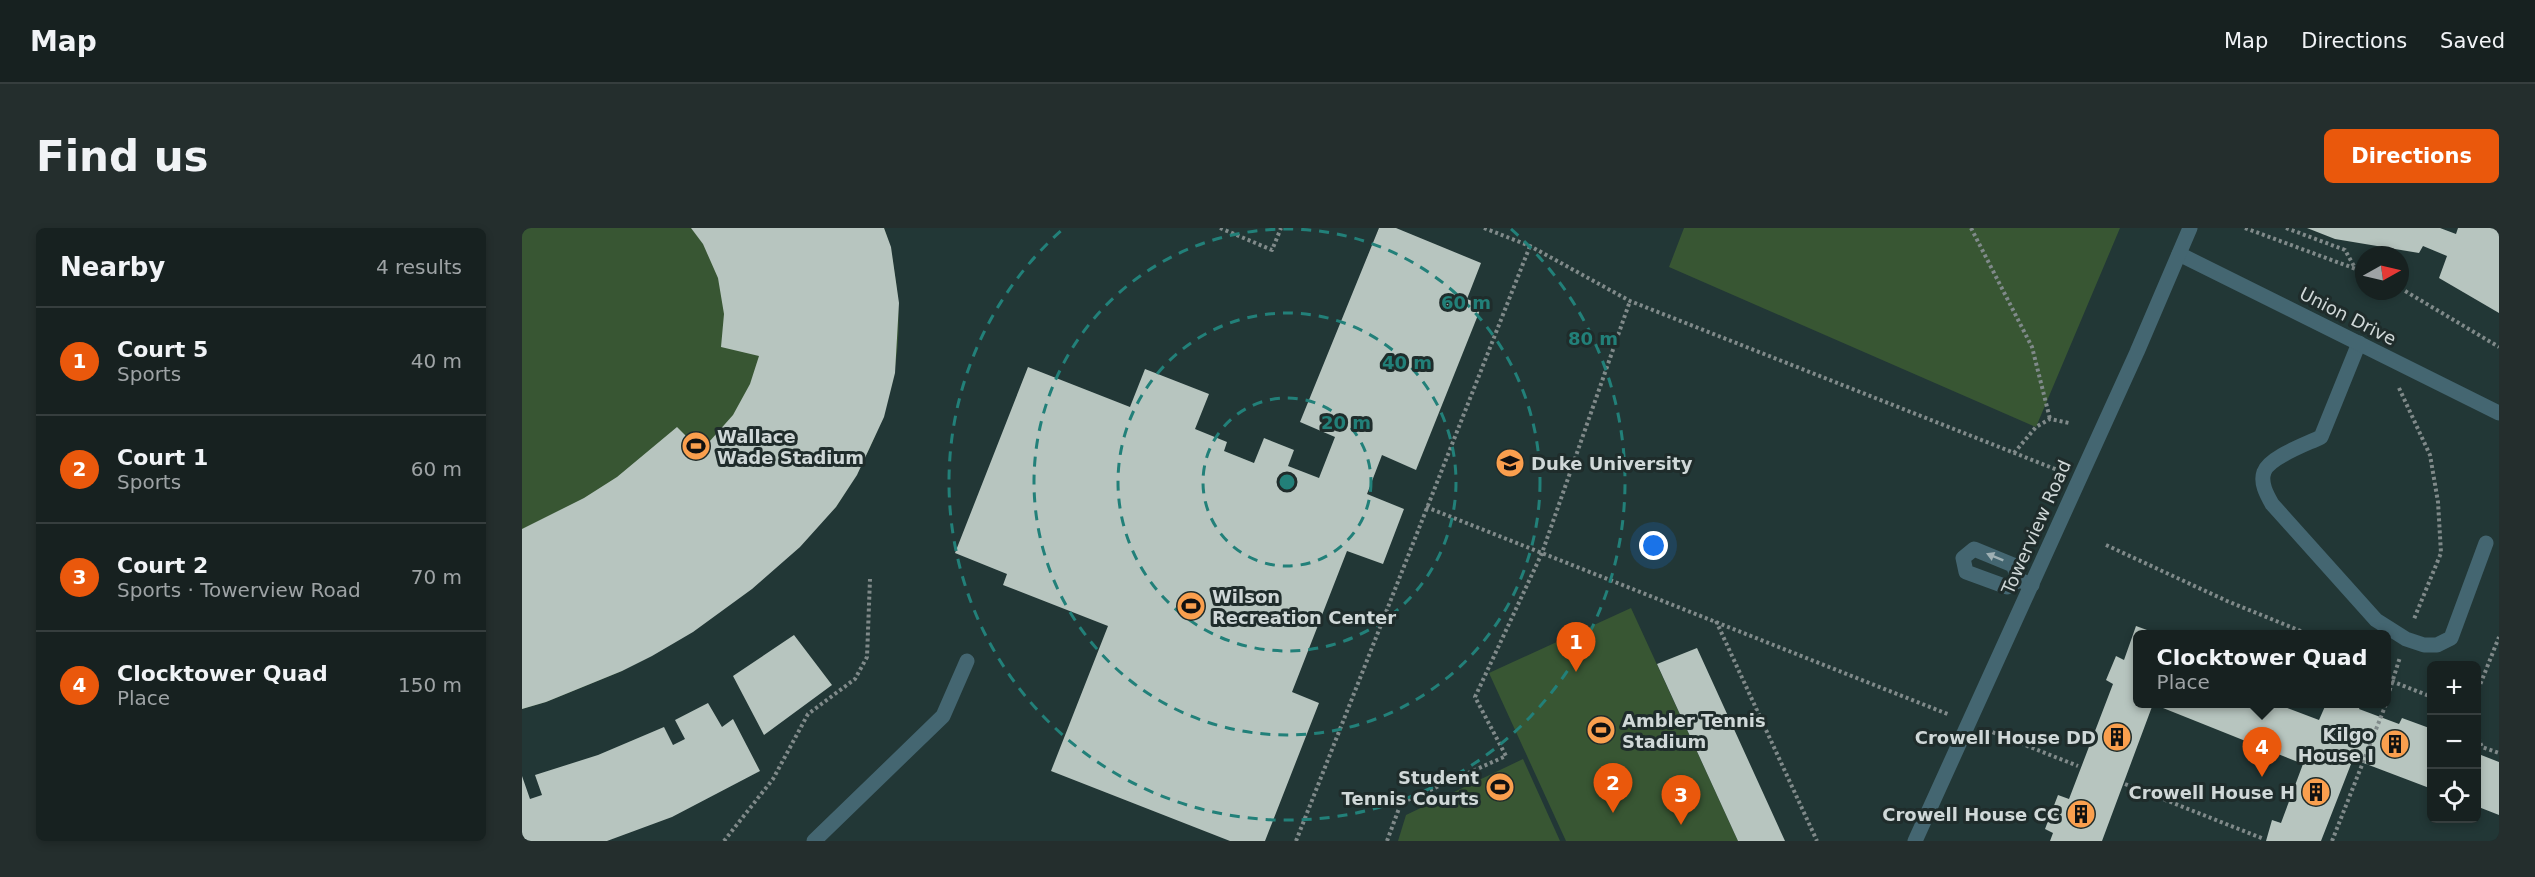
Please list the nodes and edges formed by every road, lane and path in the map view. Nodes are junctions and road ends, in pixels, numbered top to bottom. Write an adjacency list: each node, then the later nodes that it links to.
1 (1220, 228): 2 (path)
2 (1281, 228)
3 (1484, 228): 8 (path)
4 (1971, 228): 18 (path)
5 (2190, 228): 9 (street, Towerview Road)
6 (2245, 228): 11 (path)
7 (2286, 228): 10 (path)
8 (1530, 246): 13 (path); 22 (path)
9 (2179, 254): 14 (street, Union Drive); 21 (street, Towerview Road)
10 (2355, 266)
11 (2355, 268)
12 (2409, 293): 15 (path)
13 (1630, 301): 20 (path); 25 (path)
14 (2360, 343): 17 (street, Union Drive); 31 (street)
15 (2499, 348)
16 (2399, 388): 31 (path)
17 (2499, 413)
18 (2050, 419): 19 (path); 20 (path)
19 (2069, 423)
20 (2014, 453): 21 (path)
21 (2079, 479): 27 (street, Towerview Road)
22 (1426, 507): 25 (path); 47 (path)
23 (2486, 543): 31 (street)
24 (2106, 545): 29 (path)
25 (1542, 553): 28 (path); 48 (path)
26 (870, 579): 45 (path)
27 (2025, 582): 27 (street, one-way to 27); 39 (street, Towerview Road)
28 (1716, 620): 39 (path); 49 (path)
29 (2299, 630)
30 (2499, 637): 35 (path)
31 (2406, 639): 34 (path)
32 (967, 661): 46 (street)
33 (2391, 681): 34 (path)
34 (2394, 682): 36 (path); 37 (path)
35 (2481, 682)
36 (2391, 690)
37 (2427, 695)
38 (2384, 708): 51 (path)
39 (1970, 724): 42 (path); 50 (street, Towerview Road)
40 (2481, 744): 41 (path)
41 (2499, 753)
42 (2078, 766)
43 (2125, 784): 44 (path)
44 (2264, 839)
45 (724, 841)
46 (814, 841)
47 (1296, 841)
48 (1387, 841)
49 (1817, 841)
50 (1915, 841)
51 (2332, 841)

